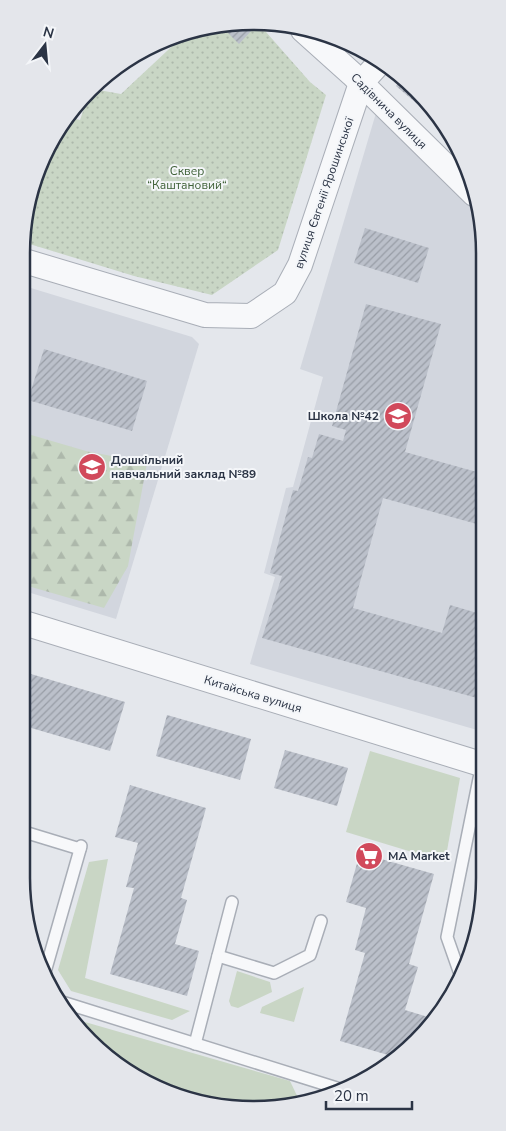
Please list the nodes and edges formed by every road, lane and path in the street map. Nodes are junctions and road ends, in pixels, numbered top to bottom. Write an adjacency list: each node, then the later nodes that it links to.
1 (311, 38): 3 (street, Садівнича вулиця)
2 (376, 67): 3 (street)
3 (361, 83): 4 (street, Садівнича вулиця); 5 (street, вулиця Євгенії Ярошинської)
4 (465, 185)
5 (30, 263)
6 (30, 625): 7 (street, Китайська вулиця)
7 (476, 762)
8 (476, 798): 14 (lane)
9 (30, 834): 13 (lane)
10 (232, 902): 12 (lane)
11 (321, 921): 12 (lane)
12 (218, 956): 16 (lane)
13 (47, 964)
14 (457, 967)
15 (70, 1004): 16 (lane)
16 (195, 1044): 17 (lane)
17 (328, 1088)

